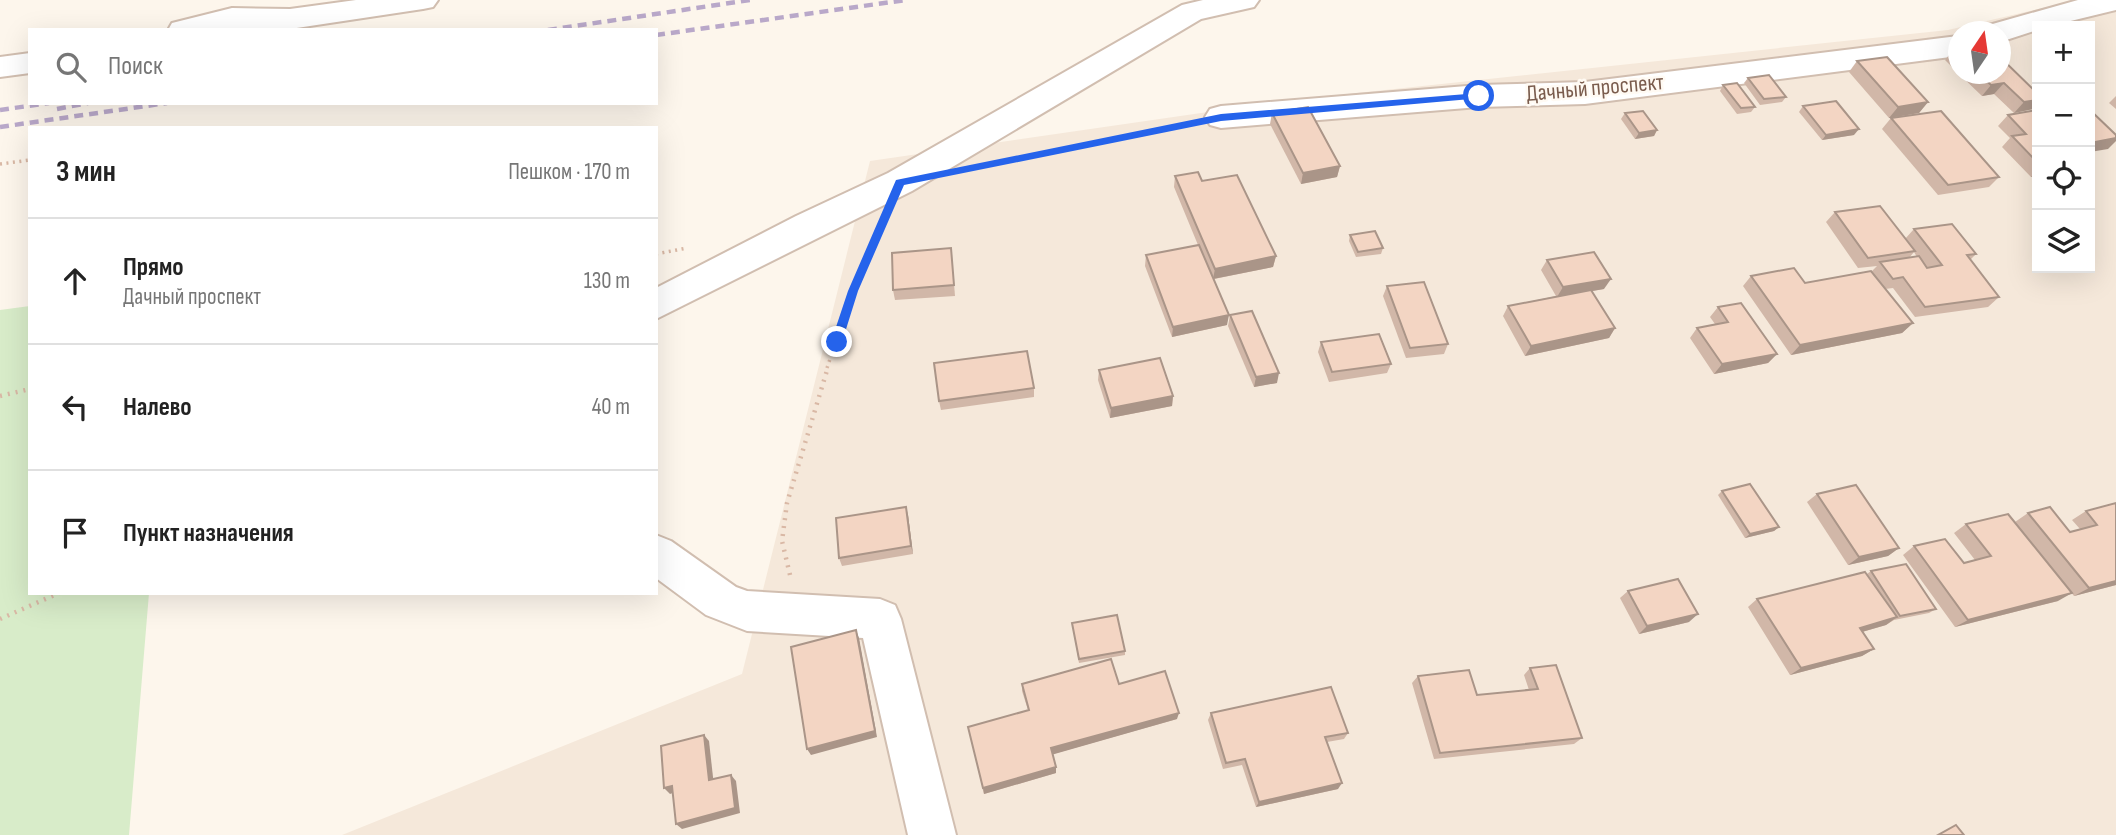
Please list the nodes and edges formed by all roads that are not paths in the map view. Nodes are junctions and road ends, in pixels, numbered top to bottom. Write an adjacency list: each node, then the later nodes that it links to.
1 (186, 0): 5 (street)
2 (423, 0): 5 (street)
3 (1244, 0): 12 (street)
4 (2116, 1): 7 (street)
5 (232, 18): 6 (street)
6 (191, 28)
7 (2011, 28)
8 (1948, 47): 11 (street, Дачный проспект)
9 (28, 63): 10 (street)
10 (0, 67)
11 (1221, 117)
12 (658, 303)
13 (658, 555): 14 (street)
14 (932, 835)

